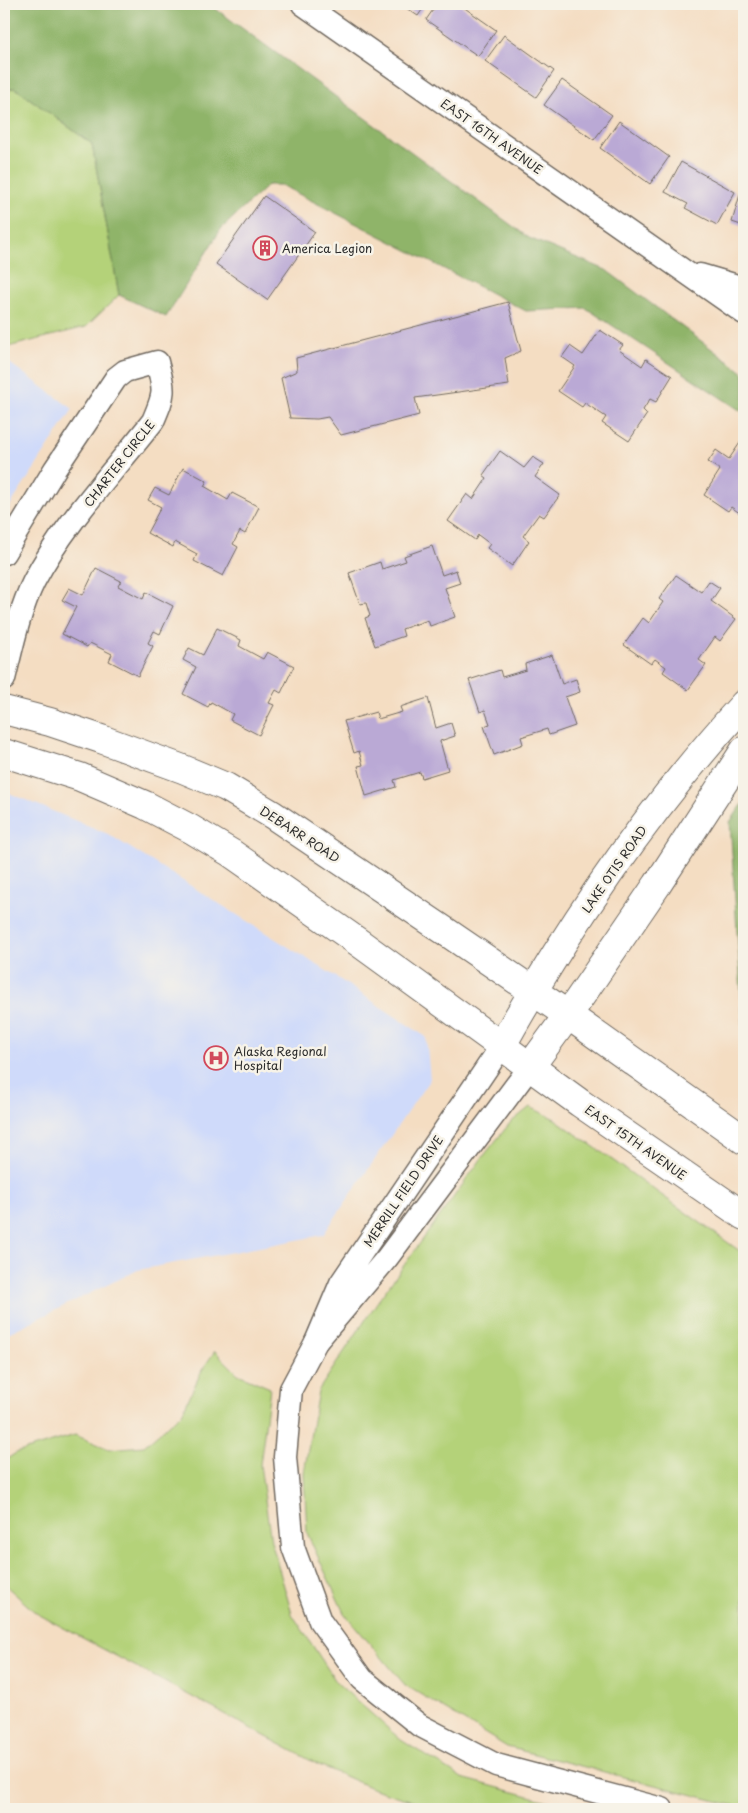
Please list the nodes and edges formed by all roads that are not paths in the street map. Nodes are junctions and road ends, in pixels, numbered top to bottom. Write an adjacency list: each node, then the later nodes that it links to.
1 (304, 4): 2 (street, EAST 16TH AVENUE)
2 (680, 269): 3 (street, EAST 16TH AVENUE); 4 (street, EAST 16TH AVENUE)
3 (744, 288)
4 (744, 313)
5 (4, 553): 6 (street, CHARTER CIRCLE)
6 (4, 680)
7 (744, 704): 11 (main road, LAKE OTIS ROAD)
8 (4, 710): 11 (main road, DEBARR ROAD)
9 (4, 752): 13 (main road)
10 (744, 752): 12 (main road)
11 (533, 990): 12 (main road, DEBARR ROAD); 13 (main road, LAKE OTIS ROAD)
12 (568, 1015): 14 (main road); 15 (main road)
13 (502, 1046): 14 (main road); 17 (street, MERRILL FIELD DRIVE)
14 (530, 1067): 16 (main road, EAST 15TH AVENUE); 17 (street, MERRILL FIELD DRIVE)
15 (744, 1140)
16 (744, 1216)
17 (316, 1342): 18 (street, MERRILL FIELD DRIVE)
18 (662, 1809)

